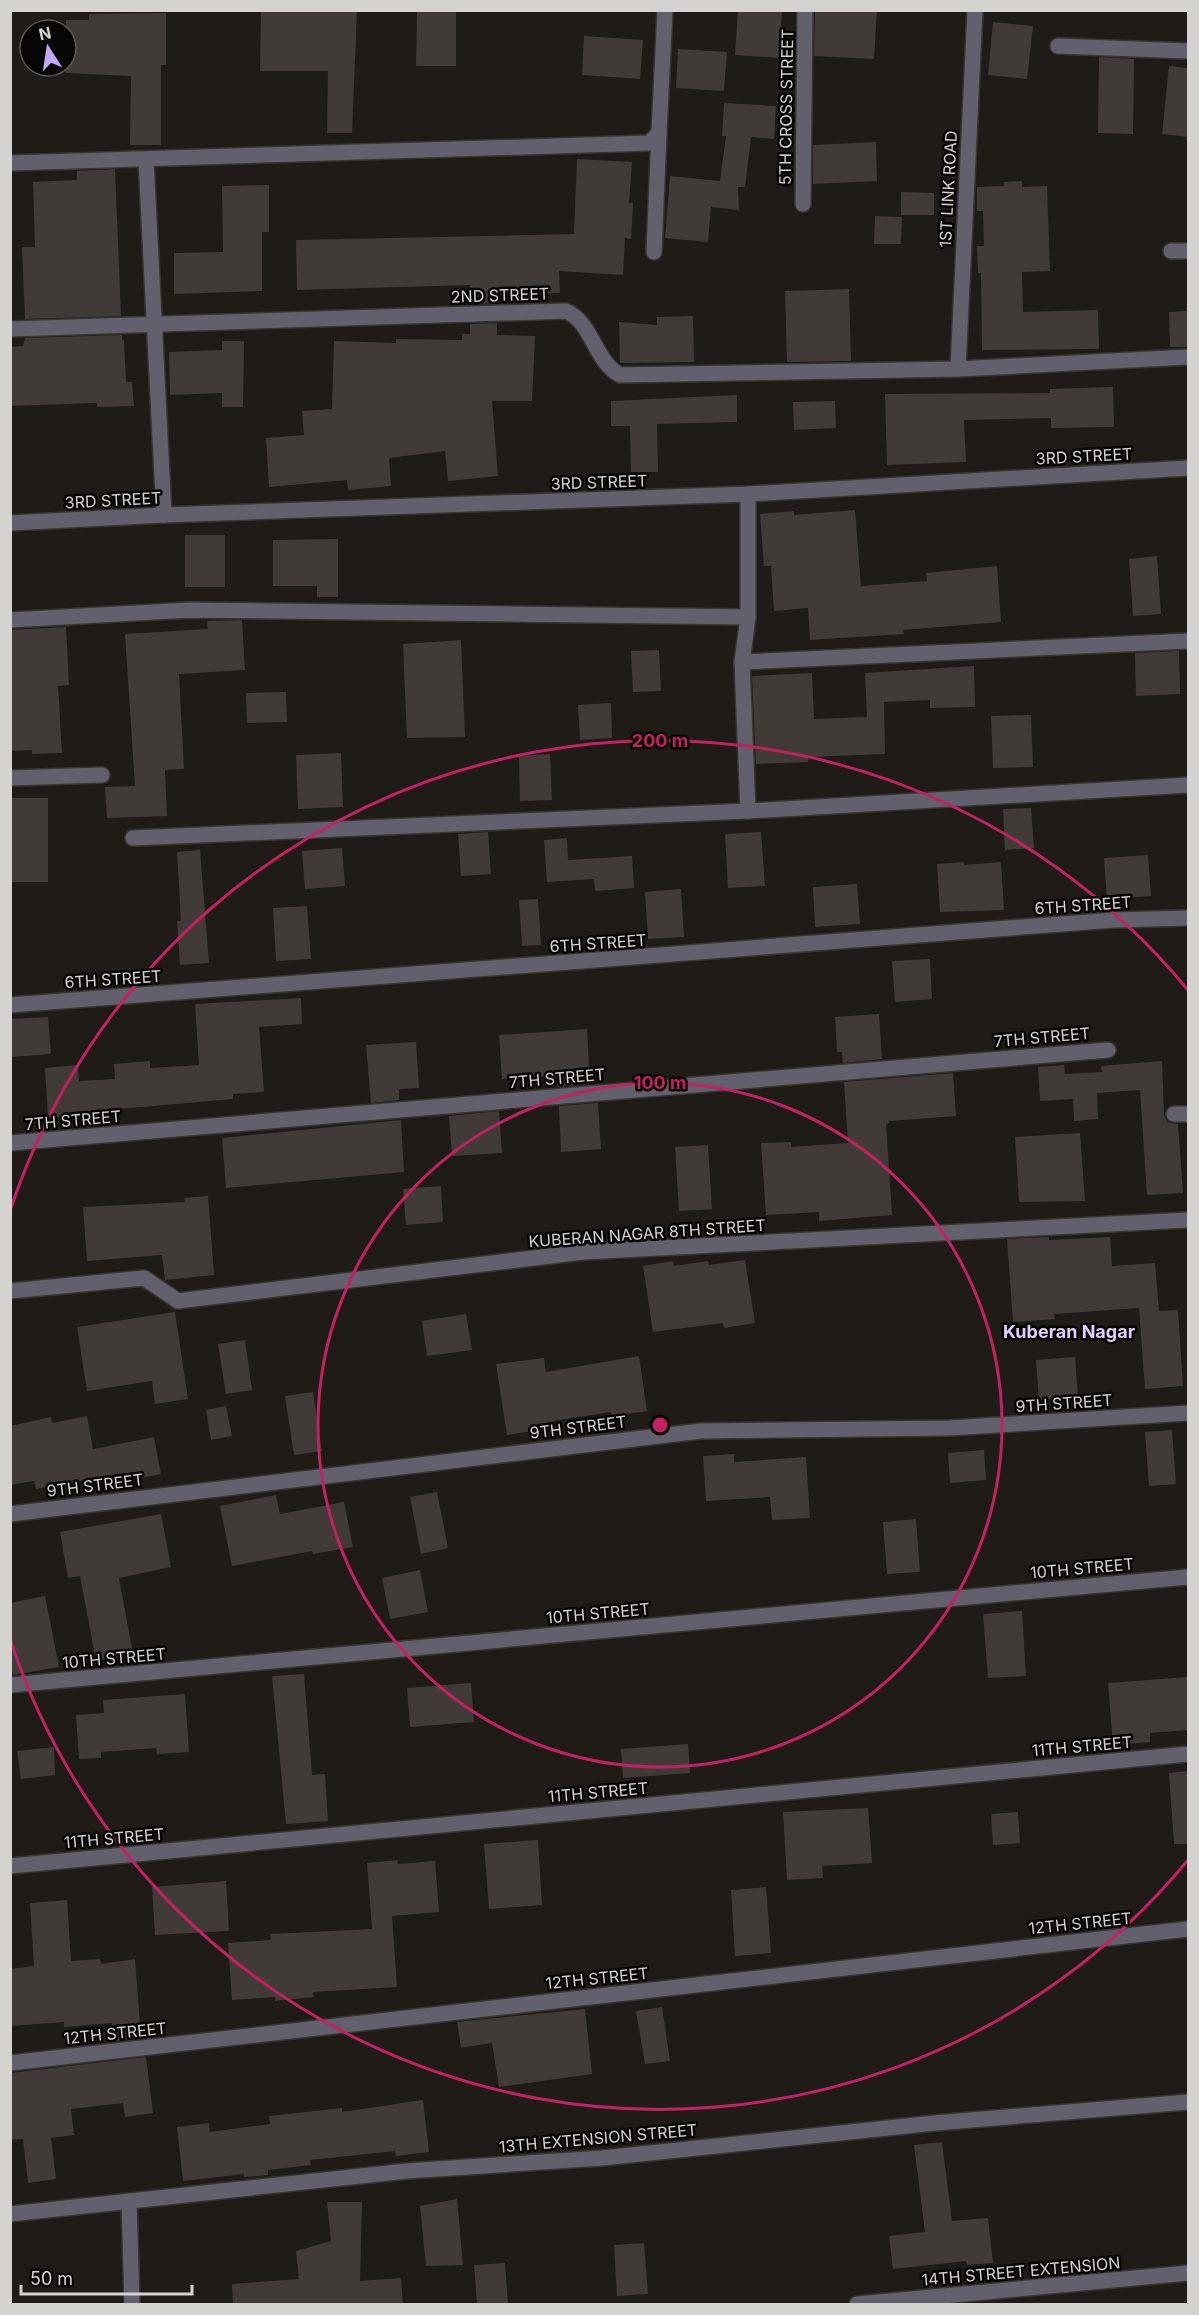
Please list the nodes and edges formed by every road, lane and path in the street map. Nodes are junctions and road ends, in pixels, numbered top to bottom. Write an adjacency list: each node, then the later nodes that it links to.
1 (664, 10): 6 (street)
2 (805, 10): 9 (street, 5TH CROSS STREET)
3 (975, 10): 16 (street, 1ST LINK ROAD)
4 (1058, 46): 5 (street)
5 (1188, 51)
6 (659, 134): 7 (street); 12 (street)
7 (146, 160): 8 (street); 13 (street)
8 (10, 164)
9 (803, 204)
10 (1171, 251): 11 (street)
11 (1188, 251)
12 (654, 252)
13 (154, 324): 14 (street, 2ND STREET); 16 (street, 2ND STREET); 19 (street)
14 (10, 329)
15 (1188, 357): 16 (street, 2ND STREET)
16 (958, 369)
17 (1188, 468): 18 (street, 3RD STREET)
18 (748, 494): 19 (street, 3RD STREET); 21 (street)
19 (164, 515): 20 (street, 3RD STREET)
20 (10, 523)
21 (748, 617): 22 (street); 24 (street)
22 (10, 620)
23 (1188, 641): 24 (street)
24 (742, 662): 28 (street)
25 (102, 775): 26 (street)
26 (10, 778)
27 (1188, 785): 28 (street)
28 (747, 811): 29 (street)
29 (133, 838)
30 (1188, 918): 31 (street, 6TH STREET)
31 (10, 1005)
32 (1107, 1050): 33 (street, 7TH STREET)
33 (10, 1143)
34 (1188, 1220): 35 (street, KUBERAN NAGAR 8TH STREET)
35 (10, 1291)
36 (1188, 1413): 37 (street, 9TH STREET)
37 (10, 1514)
38 (1188, 1576): 39 (street, 10TH STREET)
39 (10, 1685)
40 (1188, 1754): 41 (street, 11TH STREET)
41 (10, 1866)
42 (1188, 1929): 43 (street, 12TH STREET)
43 (10, 2063)
44 (1188, 2102): 45 (street, 13TH EXTENSION STREET)
45 (129, 2201): 46 (street, 13TH EXTENSION STREET); 48 (street)
46 (10, 2214)
47 (1188, 2273): 49 (street, 14TH STREET EXTENSION)
48 (132, 2304)
49 (857, 2304)

